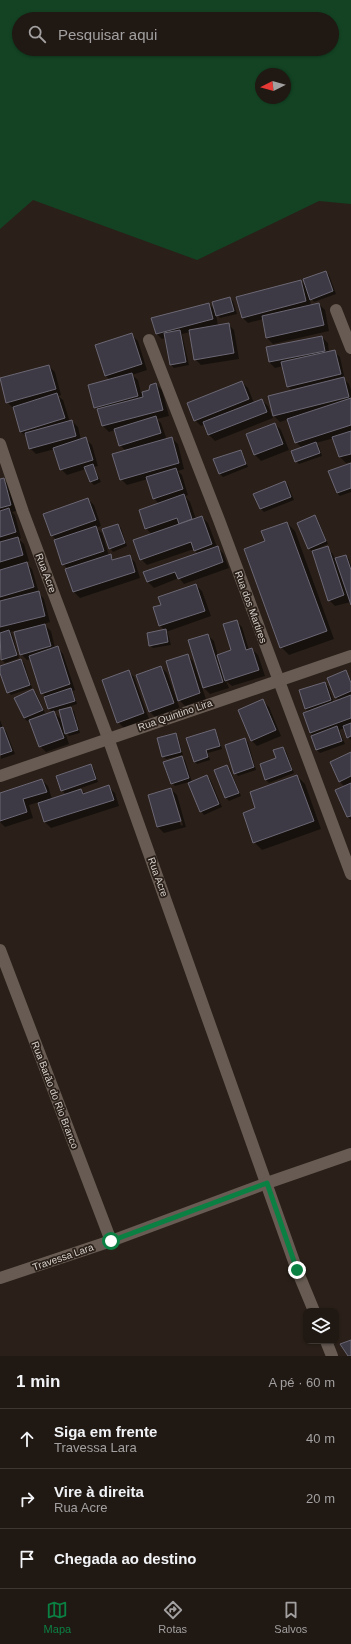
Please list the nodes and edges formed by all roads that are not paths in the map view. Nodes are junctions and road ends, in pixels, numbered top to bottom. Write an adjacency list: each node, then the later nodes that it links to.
1 (336, 310): 3 (street)
2 (149, 340): 6 (street, Rua dos Martires)
3 (351, 348)
4 (0, 444): 7 (street, Rua Acre)
5 (351, 656): 6 (street, Rua Quintino Lira)
6 (278, 680): 7 (street, Rua Quintino Lira); 9 (street, Rua dos Martires)
7 (108, 738): 8 (street, Rua Quintino Lira); 12 (street, Rua Acre)
8 (0, 776)
9 (351, 874)
10 (0, 950): 13 (street, Rua Barão do Rio Branco)
11 (351, 1154): 12 (street, Travessa Lara)
12 (267, 1183): 13 (street, Travessa Lara); 15 (street, Rua Acre)
13 (111, 1241): 14 (street, Travessa Lara)
14 (0, 1278)
15 (313, 1308)
16 (327, 1344): 17 (street)
17 (332, 1356)

